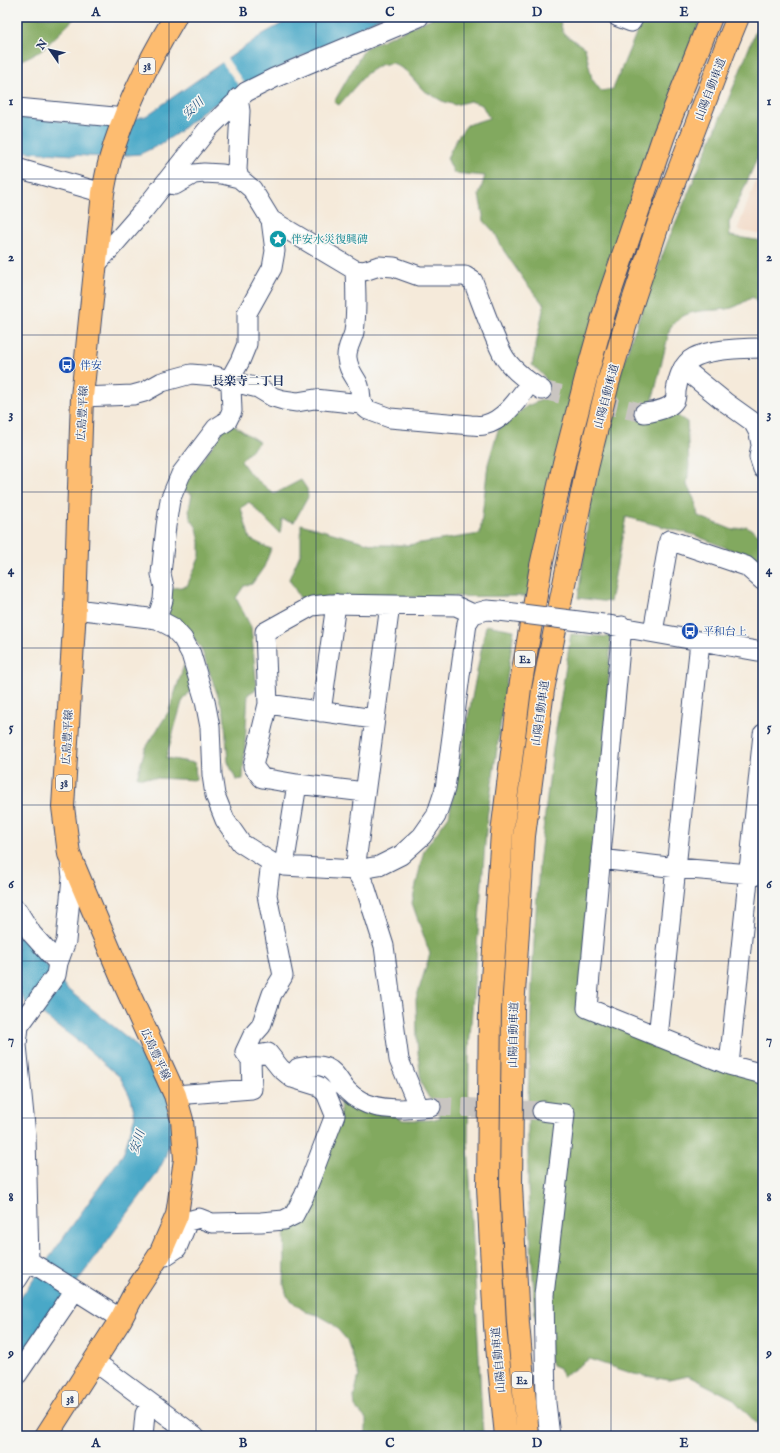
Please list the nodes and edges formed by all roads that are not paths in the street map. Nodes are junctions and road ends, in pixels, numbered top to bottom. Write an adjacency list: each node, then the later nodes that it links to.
1 (174, 17): 9 (main road, 広島豊平線 / 38)
2 (420, 17): 7 (street)
3 (618, 17): 4 (street)
4 (634, 17)
5 (711, 17): 68 (main road, 山陽自動車道 / E2)
6 (738, 17): 69 (main road, 山陽自動車道 / E2)
7 (238, 98): 11 (street); 12 (street)
8 (17, 108): 9 (street)
9 (124, 118): 13 (main road, 広島豊平線 / 38)
10 (17, 168): 13 (street)
11 (239, 178): 12 (street); 14 (street)
12 (166, 183): 15 (street)
13 (103, 193): 15 (main road, 広島豊平線 / 38)
14 (271, 220): 16 (street); 19 (street)
15 (95, 266): 20 (main road, 広島豊平線 / 38)
16 (355, 270): 21 (street); 21 (street)
17 (763, 348): 18 (street)
18 (683, 368): 22 (street); 23 (street)
19 (229, 381): 20 (street); 21 (street); 29 (street)
20 (82, 397): 27 (main road, 広島豊平線 / 38)
21 (361, 404)
22 (644, 413)
23 (763, 469)
24 (763, 581): 31 (street)
25 (336, 604): 26 (street); 34 (street); 35 (street)
26 (390, 605): 28 (street); 36 (street)
27 (74, 609): 29 (street); 40 (main road, 広島豊平線 / 38)
28 (472, 614): 30 (street, bridge); 44 (street)
29 (157, 619): 42 (street)
30 (622, 626): 31 (street); 41 (street)
31 (653, 632): 32 (street)
32 (700, 642): 33 (street); 43 (street)
33 (763, 652)
34 (268, 704): 35 (street); 38 (street)
35 (321, 712): 36 (street)
36 (374, 719): 39 (street)
37 (763, 734): 45 (street)
38 (297, 784): 39 (street); 42 (street)
39 (365, 792): 44 (street)
40 (69, 854): 47 (street); 54 (main road, 広島豊平線 / 38)
41 (600, 859): 43 (street); 49 (street)
42 (277, 864): 44 (street); 50 (street)
43 (677, 868): 45 (street); 49 (street)
44 (355, 870): 53 (street)
45 (756, 875): 51 (street)
46 (17, 910): 47 (street)
47 (57, 969): 48 (street)
48 (18, 1024): 56 (street)
49 (658, 1037): 51 (street)
50 (250, 1060): 53 (street); 54 (street)
51 (729, 1064): 52 (street)
52 (763, 1074)
53 (292, 1078): 57 (street)
54 (175, 1094): 57 (main road, 広島豊平線 / 38)
55 (542, 1111): 70 (street)
56 (22, 1136): 58 (street)
57 (160, 1254): 61 (main road, 広島豊平線 / 38)
58 (31, 1262): 59 (street); 60 (street)
59 (17, 1280)
60 (73, 1289): 61 (street); 63 (street)
61 (121, 1319): 62 (main road, 広島豊平線 / 38)
62 (94, 1361): 64 (street); 65 (main road, 広島豊平線 / 38)
63 (17, 1375)
64 (150, 1404): 66 (street); 67 (street)
65 (46, 1436)
66 (143, 1436)
67 (195, 1436)
68 (506, 1436)
69 (528, 1436)
70 (550, 1436)

